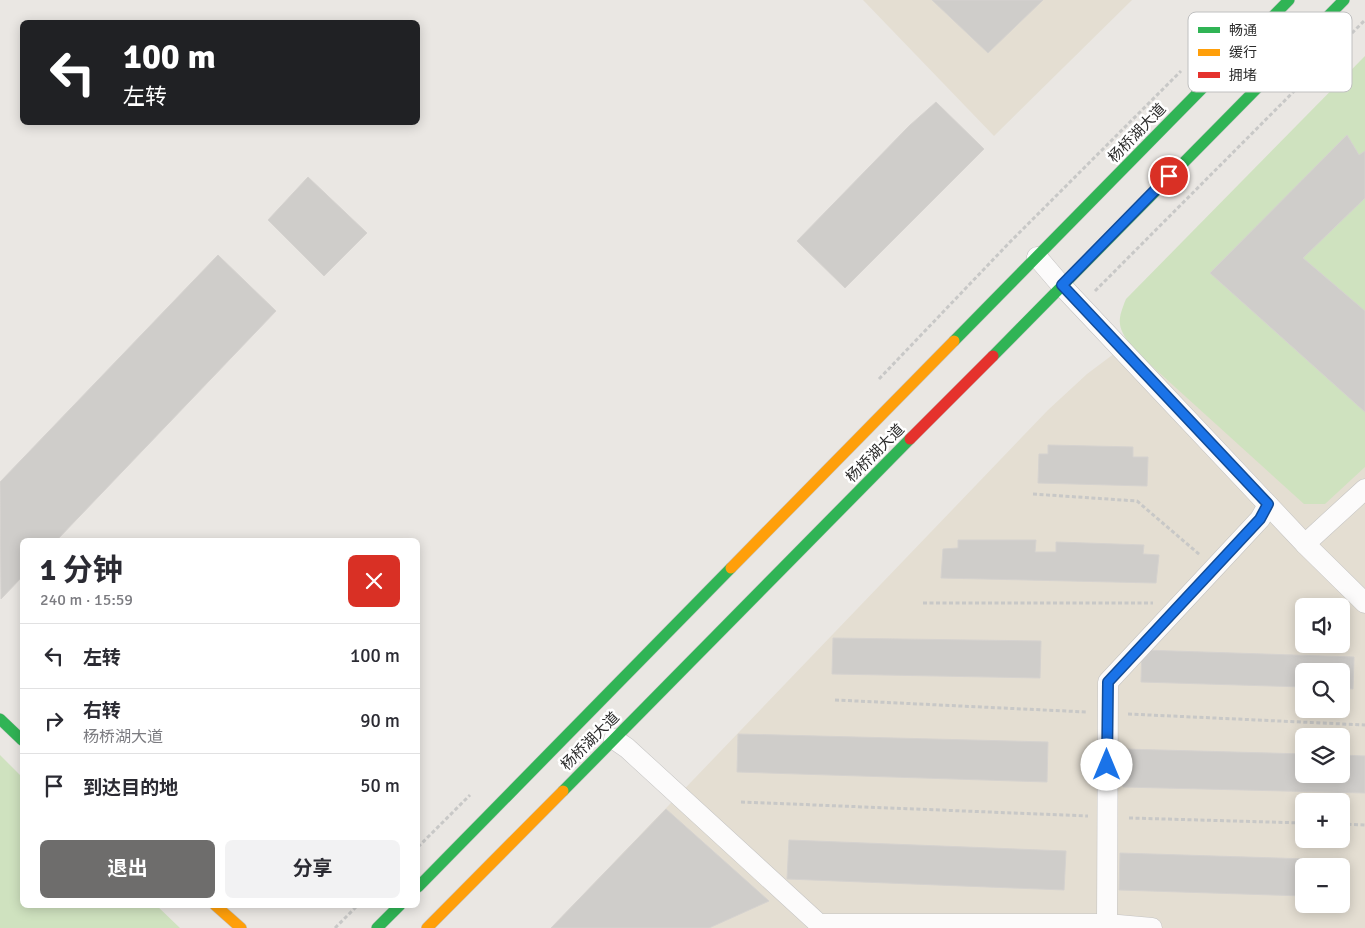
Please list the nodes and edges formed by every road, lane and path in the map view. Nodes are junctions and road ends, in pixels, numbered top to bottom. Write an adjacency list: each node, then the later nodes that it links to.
1 (1289, 0): 3 (main road, 杨桥湖大道)
2 (1344, 0): 4 (main road, 杨桥湖大道)
3 (1277, 12)
4 (1332, 12)
5 (1199, 92): 7 (main road, 杨桥湖大道)
6 (1253, 92): 8 (main road, 杨桥湖大道)
7 (1037, 257): 8 (street); 25 (main road, 杨桥湖大道)
8 (1062, 285): 11 (street); 19 (main road, 杨桥湖大道)
9 (1365, 489): 12 (street)
10 (1033, 494): 13 (path)
11 (1268, 504): 12 (street); 13 (street)
12 (1305, 544): 15 (street)
13 (1214, 568): 16 (street)
14 (923, 603): 16 (path)
15 (1365, 603)
16 (1181, 604): 21 (street)
17 (0, 719): 18 (main road)
18 (20, 738)
19 (614, 738): 31 (street); 35 (main road, 杨桥湖大道)
20 (741, 802): 21 (path)
21 (1107, 817): 22 (path); 29 (street)
22 (1295, 823)
23 (1350, 824): 24 (path)
24 (1365, 825)
25 (420, 886)
26 (218, 908): 32 (main road)
27 (355, 908): 33 (path)
28 (397, 908): 30 (main road)
29 (1107, 924): 31 (street); 36 (street)
30 (380, 926): 34 (main road)
31 (882, 927)
32 (241, 928)
33 (335, 928)
34 (371, 928)
35 (427, 928)
36 (1152, 928)

